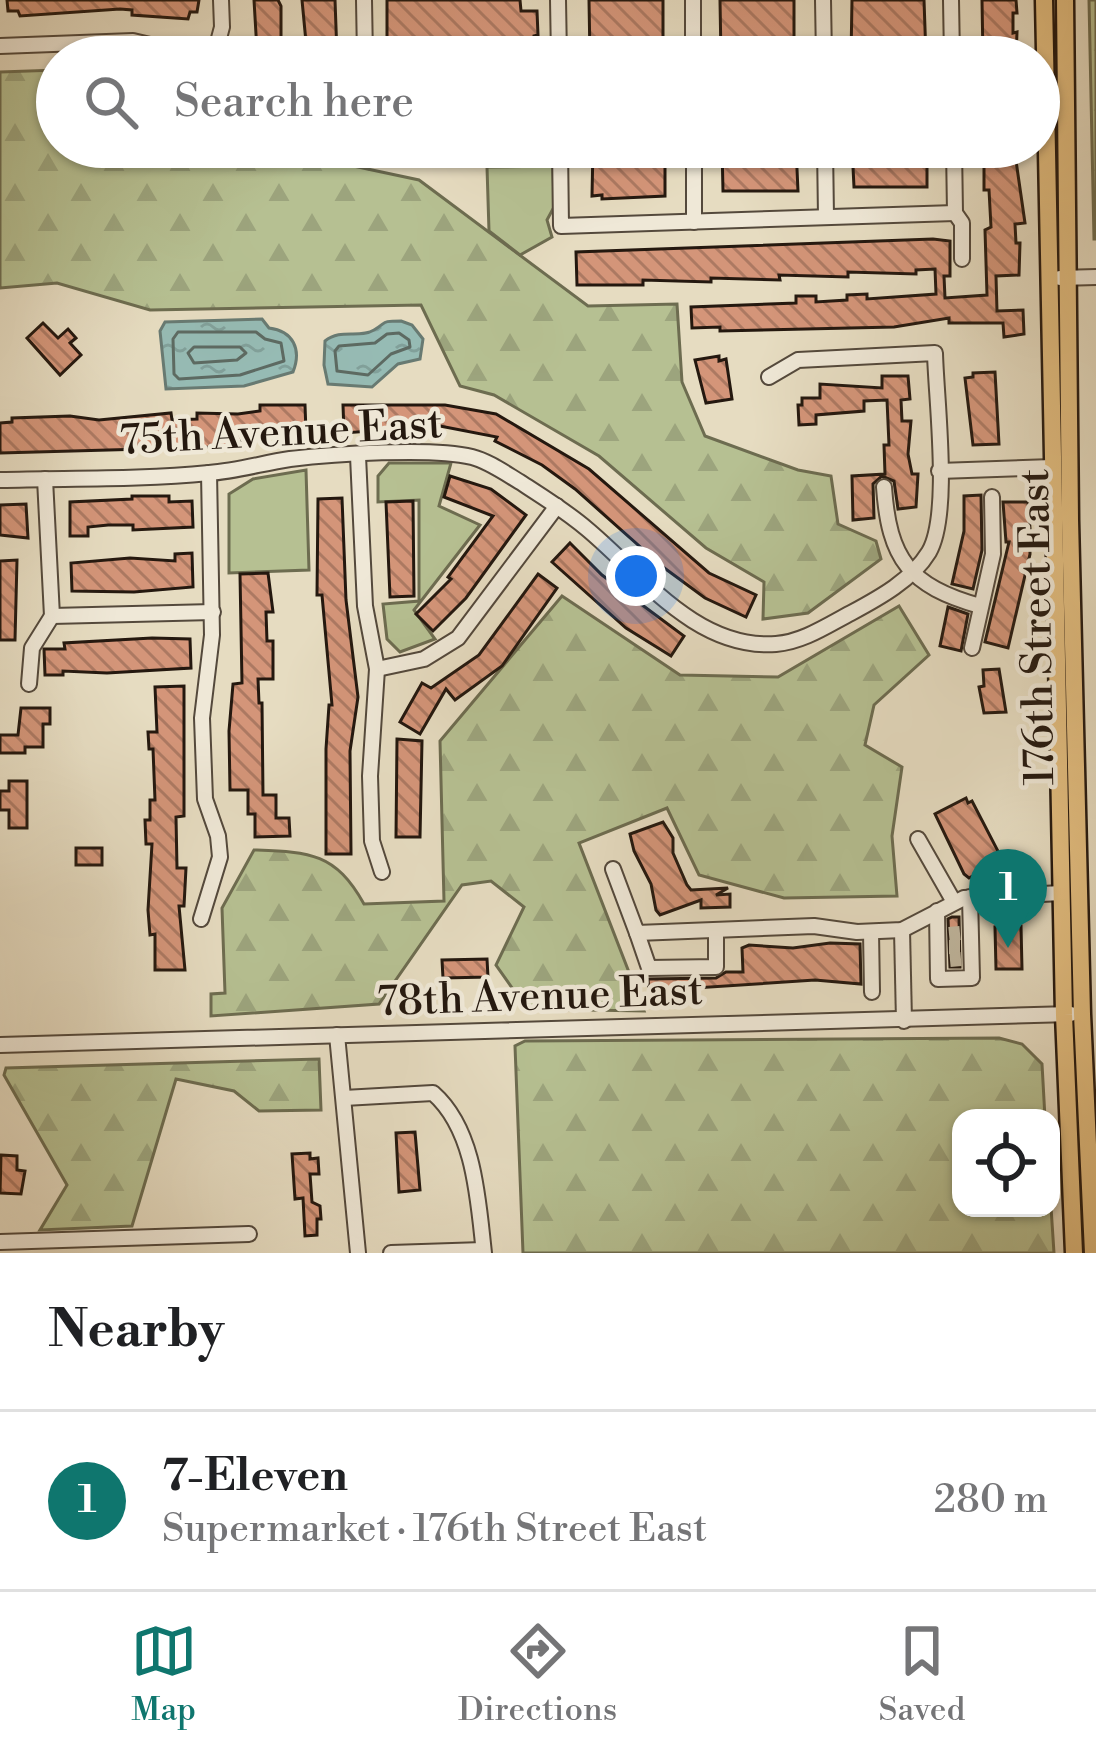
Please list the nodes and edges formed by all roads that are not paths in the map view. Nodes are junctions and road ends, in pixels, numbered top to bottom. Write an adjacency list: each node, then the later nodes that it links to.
1 (221, 0): 9 (street)
2 (364, 0): 10 (street)
3 (558, 0): 11 (street)
4 (693, 0): 12 (street)
5 (824, 0): 13 (street)
6 (951, 0): 14 (street)
7 (1044, 0): 15 (main road, 176th Street East)
8 (1065, 0): 29 (main road, 176th Street East)
9 (220, 36)
10 (365, 36)
11 (559, 36)
12 (693, 36)
13 (824, 36)
14 (952, 36)
15 (1043, 36)
16 (36, 45): 17 (street)
17 (0, 46)
18 (560, 168): 25 (street)
19 (694, 168): 25 (street)
20 (825, 168): 24 (street)
21 (954, 168): 23 (street)
22 (1044, 168): 28 (main road, 176th Street East)
23 (955, 213): 24 (street); 26 (street)
24 (826, 218): 25 (street)
25 (694, 222)
26 (962, 259)
27 (1096, 277): 29 (street)
28 (1048, 278): 29 (street); 32 (main road, 176th Street East)
29 (1070, 278): 40 (main road, 176th Street East)
30 (770, 376): 33 (street, 75th Avenue East)
31 (358, 456): 34 (street, 75th Avenue East); 39 (street, 75th Avenue East); 46 (street)
32 (1052, 467): 33 (street); 40 (main road); 51 (main road, 176th Street East)
33 (939, 470): 41 (street, 75th Avenue East)
34 (209, 473): 35 (street, 75th Avenue East); 43 (street)
35 (45, 478): 36 (street, 75th Avenue East); 44 (street)
36 (0, 480)
37 (884, 487): 41 (street)
38 (992, 497): 42 (street)
39 (557, 506): 41 (street, 75th Avenue East); 46 (street)
40 (1070, 520): 61 (main road, 176th Street East)
41 (910, 574): 42 (street)
42 (980, 606): 45 (street)
43 (213, 612): 44 (street); 55 (street)
44 (52, 616): 47 (street)
45 (972, 648)
46 (376, 669): 50 (street)
47 (29, 684)
48 (918, 839): 53 (street)
49 (614, 869): 59 (street)
50 (382, 872)
51 (1062, 893): 52 (street); 61 (main road, 176th Street East)
52 (970, 897): 53 (street); 54 (street)
53 (954, 902): 54 (street)
54 (937, 911): 57 (street)
55 (201, 919)
56 (716, 930): 58 (street); 59 (street); 59 (street)
57 (902, 930): 58 (street); 62 (street)
58 (871, 932): 60 (street)
59 (637, 933)
60 (872, 992)
61 (1073, 1014): 62 (street, 78th Avenue East); 71 (main road, 176th Street East); 72 (main road, 176th Street East)
62 (904, 1021): 63 (street, 78th Avenue East)
63 (337, 1036): 64 (street, 78th Avenue East); 65 (street)
64 (0, 1045)
65 (344, 1098): 68 (street); 69 (street)
66 (249, 1234): 67 (street)
67 (0, 1242)
68 (483, 1251): 70 (street)
69 (358, 1253)
70 (391, 1253)
71 (1074, 1253)
72 (1093, 1253)

